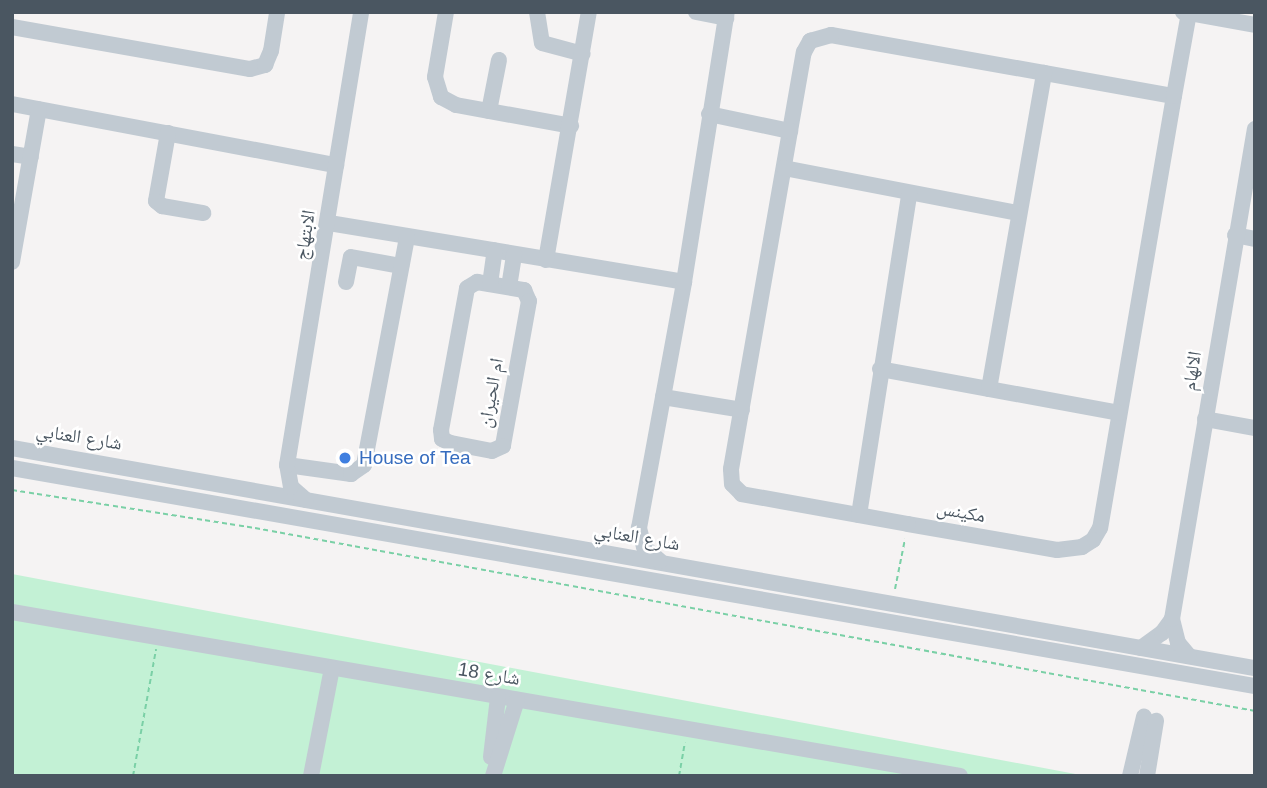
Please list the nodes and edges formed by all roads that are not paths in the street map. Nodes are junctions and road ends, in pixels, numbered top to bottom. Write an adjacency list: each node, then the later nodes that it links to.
1 (277, 12): 10 (street)
2 (361, 12): 25 (street, الابتهاج)
3 (446, 12): 17 (street)
4 (537, 12): 11 (street)
5 (589, 12): 11 (street)
6 (696, 12): 8 (street)
7 (1186, 13): 9 (street); 14 (street, مكينس)
8 (727, 15): 18 (street)
9 (1255, 24)
10 (12, 27)
11 (583, 54): 19 (street)
12 (499, 60): 17 (street)
13 (1044, 73): 14 (street, مكينس); 21 (street, مكينس); 29 (street)
14 (1174, 96): 47 (street, مكينس)
15 (12, 104): 16 (street)
16 (39, 109): 22 (street); 24 (street)
17 (489, 111): 19 (street)
18 (709, 114): 21 (street); 40 (street)
19 (571, 126): 36 (street)
20 (1255, 129): 31 (street, الالهام)
21 (790, 131): 26 (street, مكينس)
22 (168, 133): 25 (street); 28 (street)
23 (12, 154): 24 (street)
24 (31, 158): 37 (street)
25 (336, 165): 30 (street, الابتهاج)
26 (784, 168): 27 (street); 46 (street, مكينس)
27 (909, 194): 29 (street); 43 (street)
28 (203, 213)
29 (1018, 213): 44 (street)
30 (329, 223): 32 (street); 51 (street, الابتهاج)
31 (1235, 235): 33 (street); 48 (street, الالهام)
32 (407, 237): 34 (street); 38 (street)
33 (1255, 239)
34 (495, 250): 35 (street); 41 (street)
35 (514, 254): 36 (street); 42 (street)
36 (546, 260): 40 (street)
37 (12, 262)
38 (401, 266): 39 (street); 51 (street)
39 (346, 282)
40 (684, 282): 45 (street)
41 (490, 284): 42 (street); 42 (street, ام الحيران)
42 (509, 287)
43 (880, 369): 44 (street); 55 (street)
44 (989, 390): 47 (street)
45 (663, 397): 46 (street); 56 (street)
46 (741, 410): 55 (street, مكينس)
47 (1119, 413): 55 (street, مكينس)
48 (1205, 419): 49 (street); 60 (street, الالهام)
49 (1255, 428)
50 (12, 448): 53 (street, شارع العنابي)
51 (287, 465): 53 (street); 54 (street)
52 (12, 468): 65 (street)
53 (257, 491): 54 (street, شارع العنابي)
54 (306, 500): 57 (street, شارع العنابي)
55 (859, 514)
56 (639, 528): 57 (street); 58 (street)
57 (613, 553): 58 (street, شارع العنابي)
58 (663, 563): 61 (street, شارع العنابي)
59 (12, 612): 63 (street, شارع 18)
60 (1172, 619): 61 (street); 62 (street)
61 (1141, 648): 62 (street, شارع العنابي)
62 (1189, 656): 64 (street, شارع العنابي)
63 (332, 668): 66 (street, شارع 18); 72 (street)
64 (1255, 668)
65 (1255, 687)
66 (499, 697): 67 (street, شارع 18); 70 (street)
67 (517, 700): 70 (street); 71 (street, شارع 18)
68 (1150, 719): 69 (street)
69 (1144, 748): 74 (street); 75 (street); 76 (street); 77 (street)
70 (493, 774)
71 (943, 774): 73 (street, شارع 18)
72 (311, 776)
73 (960, 776)
74 (1115, 776)
75 (1130, 776)
76 (1147, 776)
77 (1156, 776)

